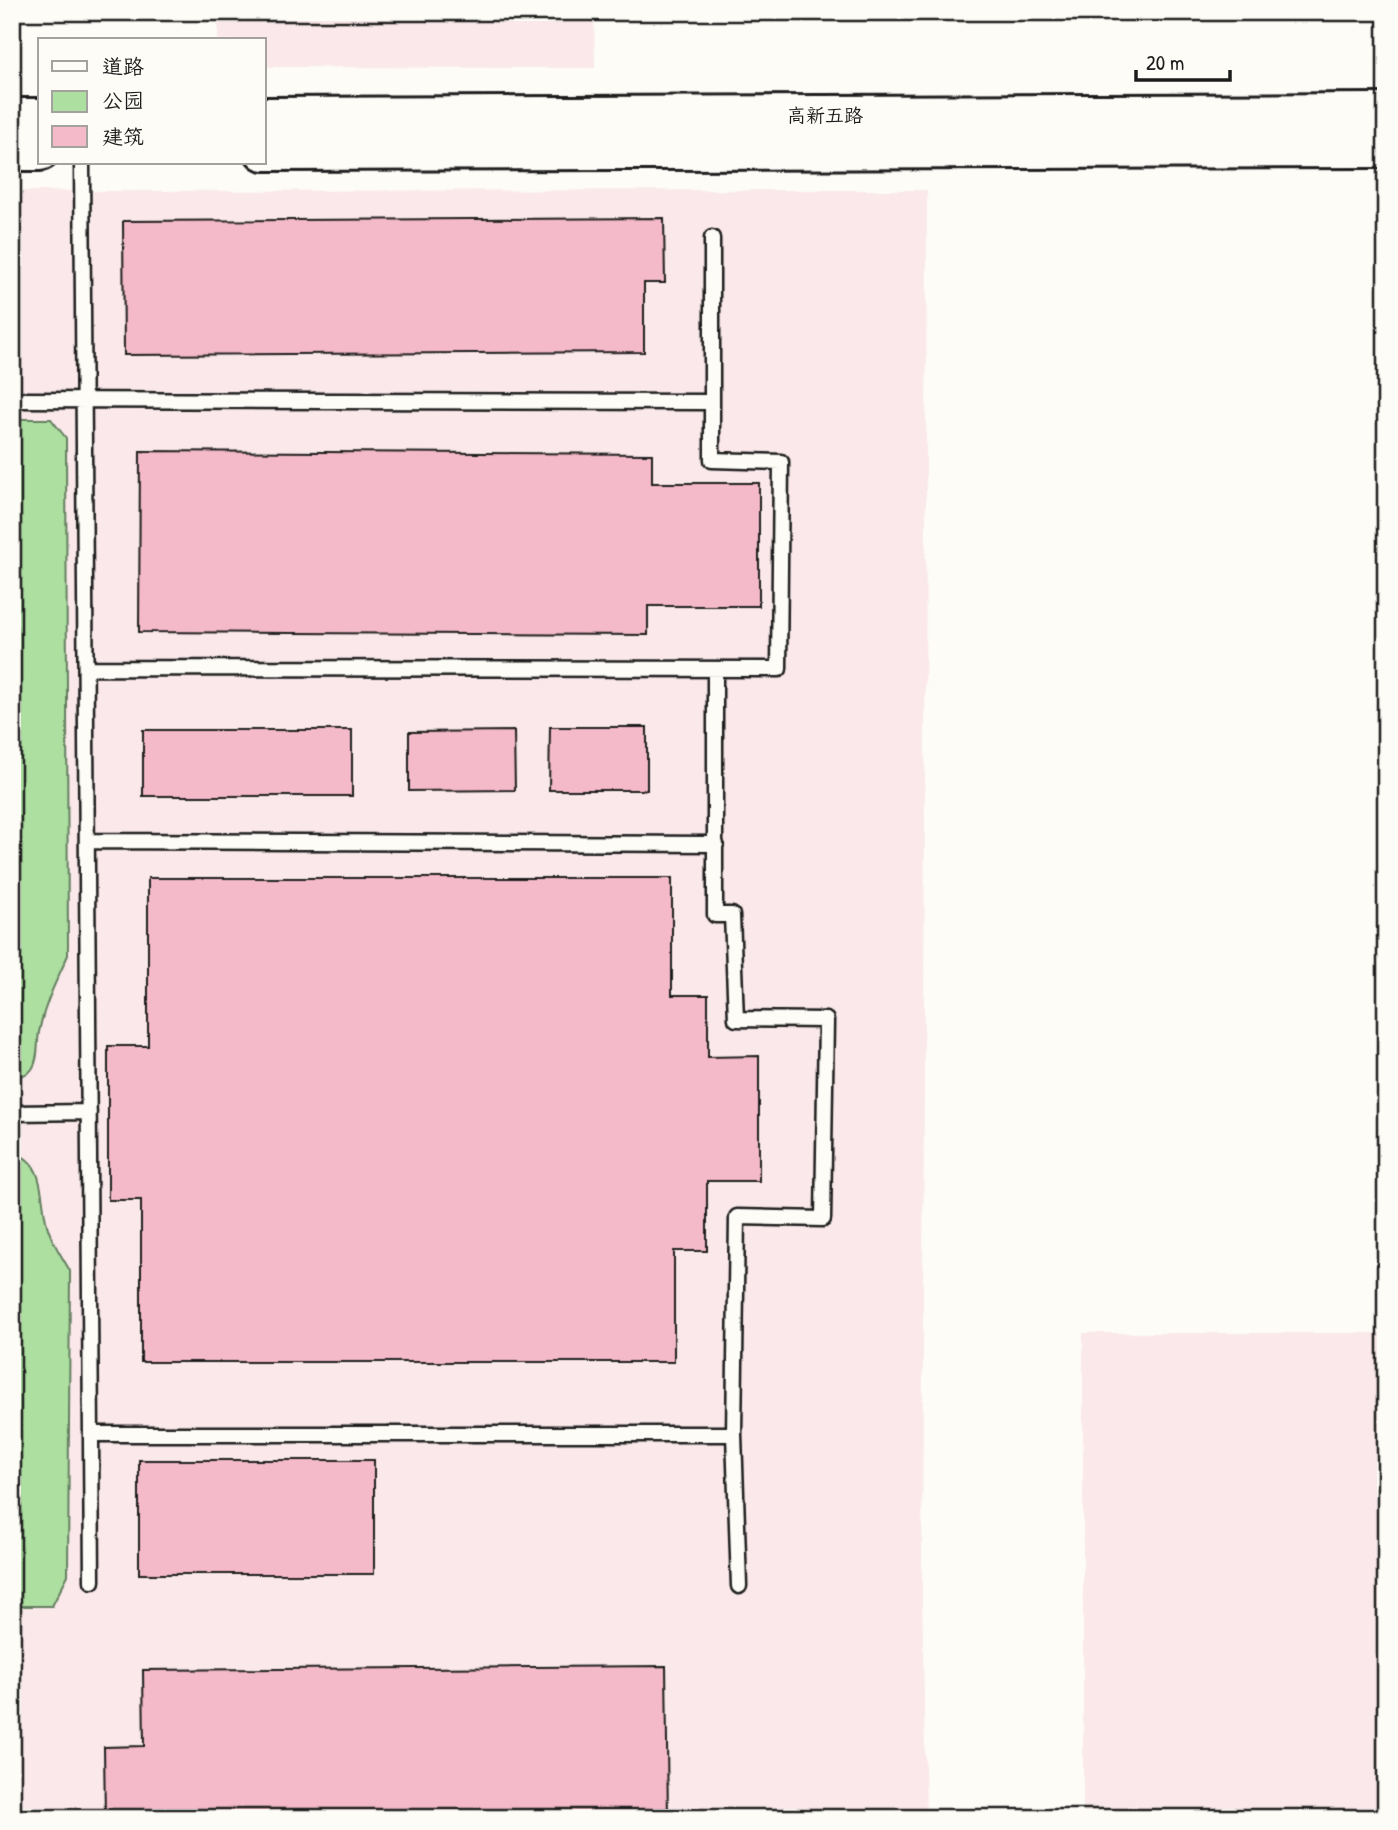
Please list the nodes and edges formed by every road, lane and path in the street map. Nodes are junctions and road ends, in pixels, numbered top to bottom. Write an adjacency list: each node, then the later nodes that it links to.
1 (1386, 113): 2 (main road, 高新五路)
2 (266, 117)
3 (12, 118): 4 (main road)
4 (38, 118)
5 (1386, 148): 8 (main road, 高新五路)
6 (12, 151): 7 (main road)
7 (38, 151)
8 (266, 151)
9 (82, 164): 12 (lane)
10 (712, 238): 13 (lane)
11 (12, 400): 12 (lane)
12 (84, 400): 13 (lane); 14 (lane)
13 (712, 402): 15 (lane)
14 (86, 668): 15 (lane); 16 (lane)
15 (715, 669): 17 (lane)
16 (87, 841): 17 (lane); 18 (lane)
17 (716, 844): 21 (lane)
18 (89, 1112): 19 (lane); 20 (lane)
19 (12, 1114)
20 (91, 1434): 21 (lane); 22 (lane)
21 (734, 1434): 23 (lane)
22 (92, 1581)
23 (739, 1586)

